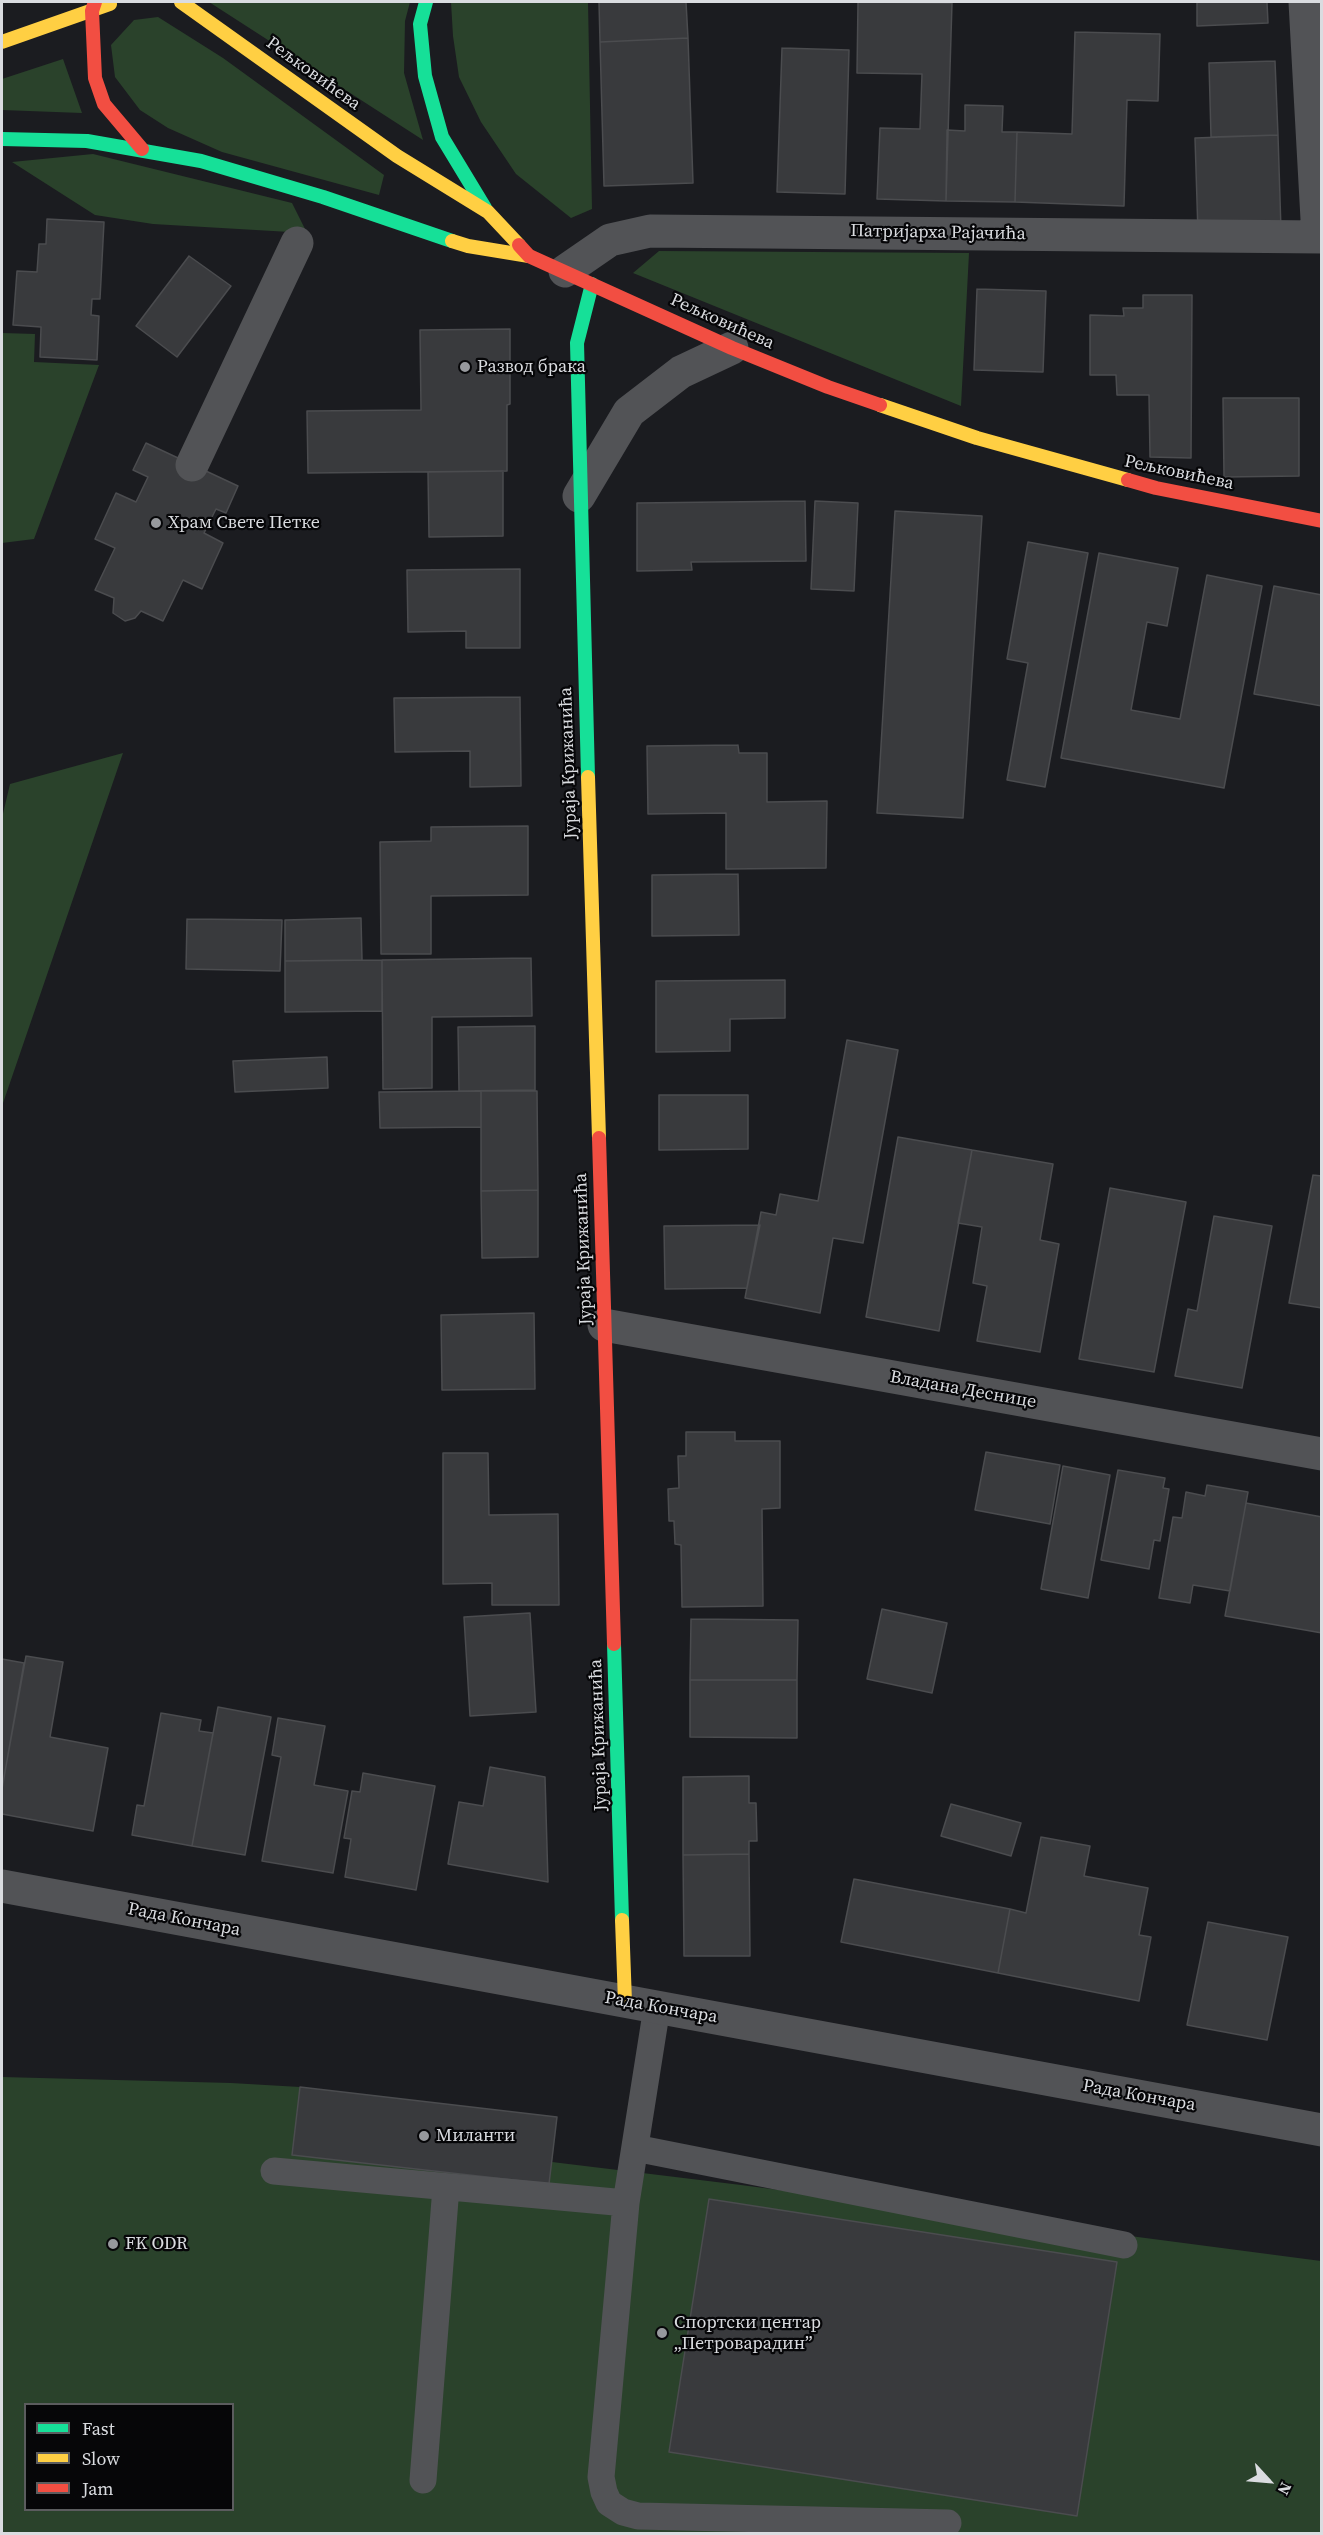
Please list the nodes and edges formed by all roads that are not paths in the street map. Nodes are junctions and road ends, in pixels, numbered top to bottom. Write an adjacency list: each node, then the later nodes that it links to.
1 (115, 2): 5 (main road)
2 (181, 2): 9 (main road, Рељковићева)
3 (426, 2): 9 (main road)
4 (1305, 2): 10 (street)
5 (94, 6): 6 (main road); 8 (main road)
6 (2, 42)
7 (2, 139): 8 (main road)
8 (142, 149): 12 (main road)
9 (488, 212): 12 (main road, Рељковићева)
10 (1320, 237): 13 (street, Патријарха Рајачића)
11 (297, 243): 15 (street)
12 (529, 256): 13 (main road, Рељковићева)
13 (578, 278): 14 (main road, Рељковићева); 16 (main road, Јураја Крижанића)
14 (732, 348): 16 (street); 17 (main road, Рељковићева)
15 (192, 465)
16 (579, 496): 18 (main road, Јураја Крижанића)
17 (1322, 521)
18 (604, 1325): 19 (street, Владана Деснице); 21 (main road, Јураја Крижанића)
19 (1322, 1454)
20 (2, 1886): 21 (street, Рада Кончара)
21 (625, 2002): 22 (street, Рада Кончара)
22 (657, 2007): 23 (street, Рада Кончара); 24 (lane)
23 (1322, 2130)
24 (634, 2148): 27 (lane); 28 (lane)
25 (274, 2171): 26 (lane)
26 (446, 2187): 27 (lane); 29 (lane)
27 (626, 2203): 30 (lane)
28 (1124, 2246)
29 (423, 2480)
30 (948, 2523)

